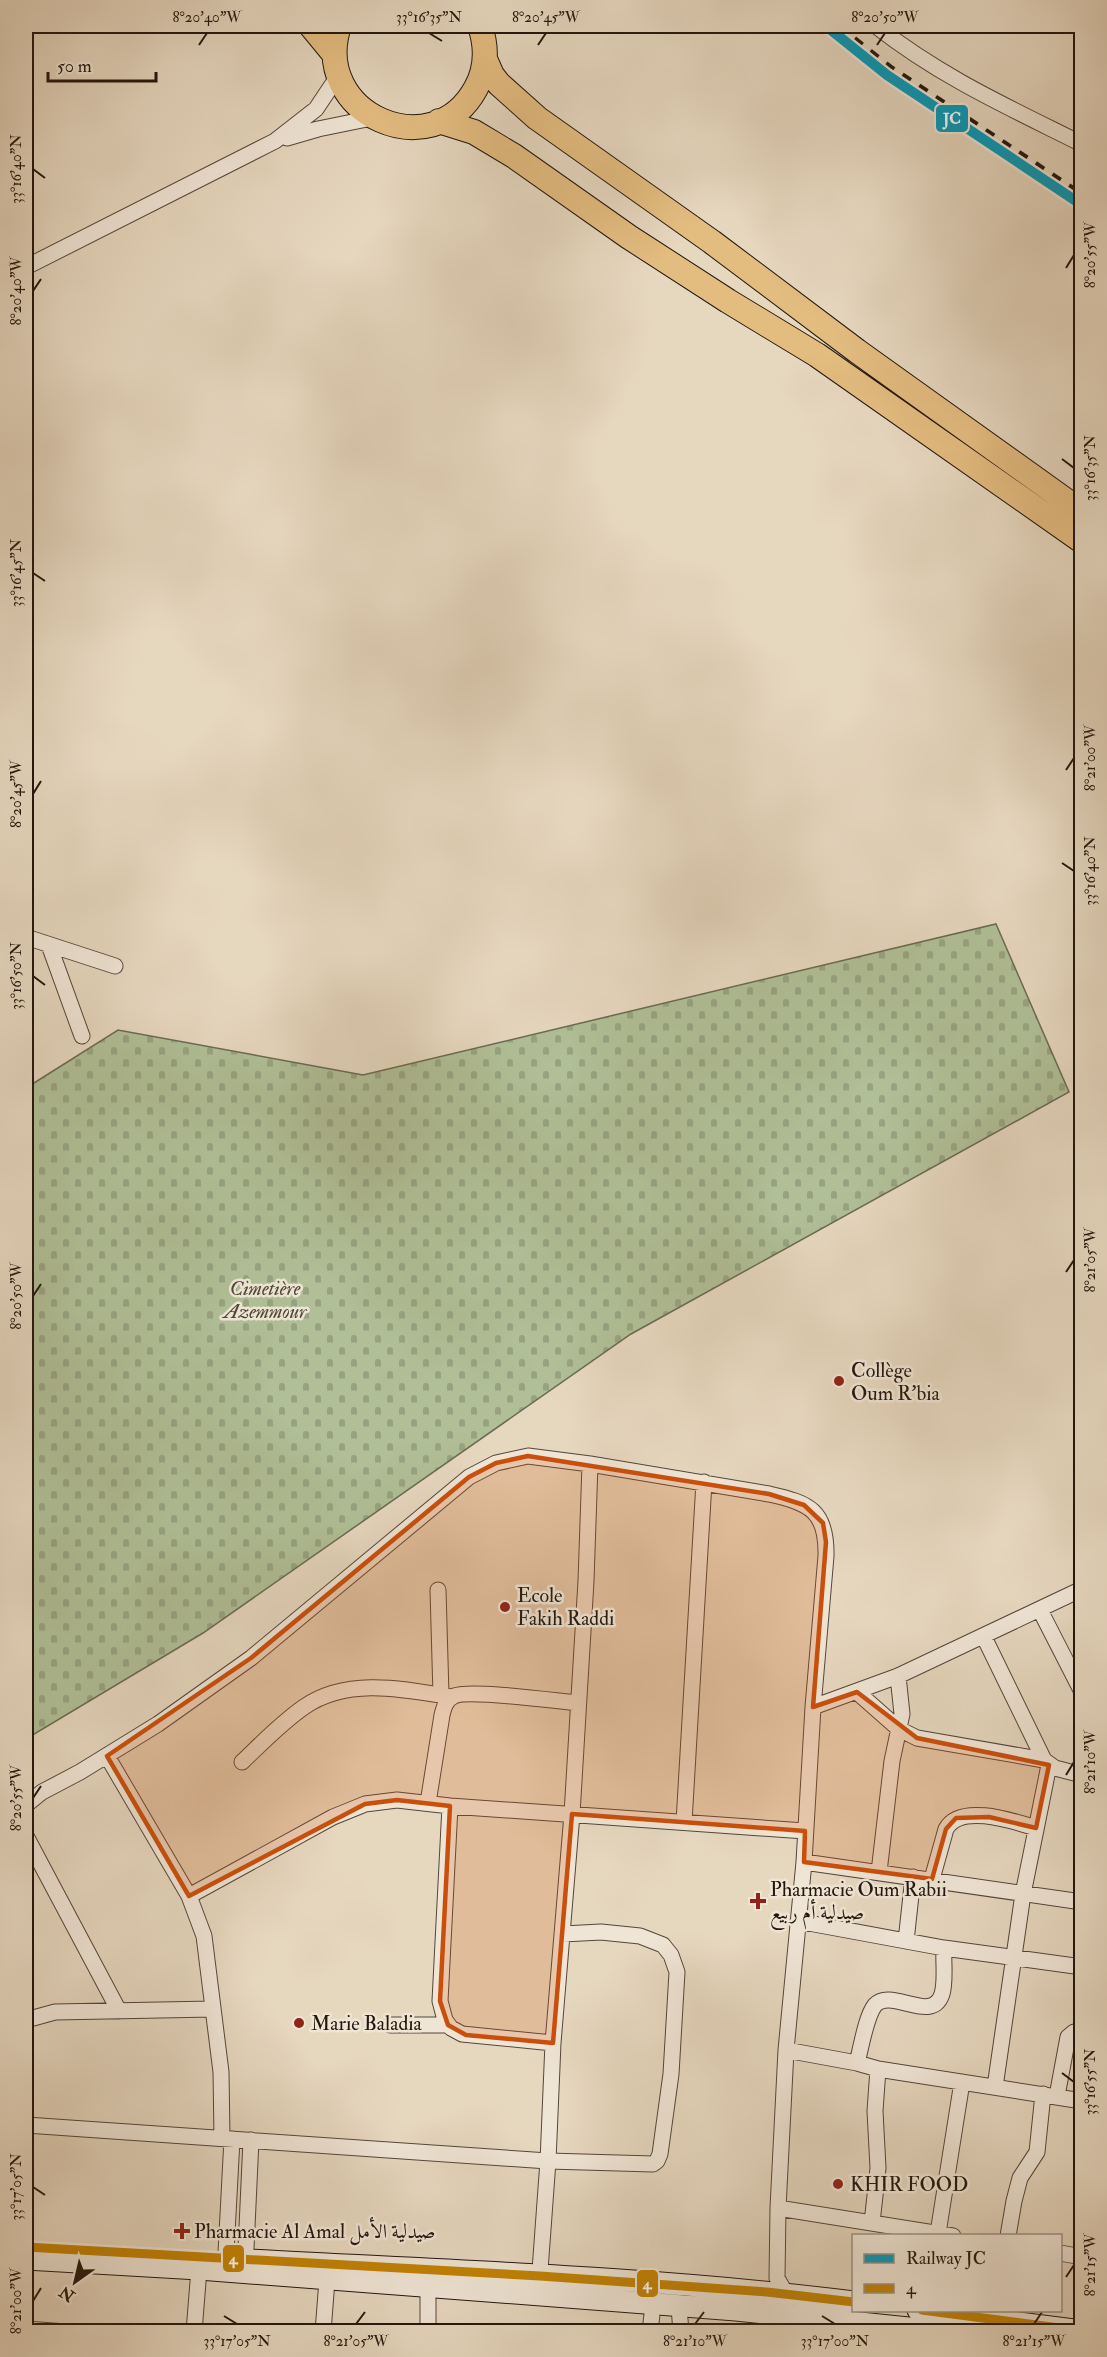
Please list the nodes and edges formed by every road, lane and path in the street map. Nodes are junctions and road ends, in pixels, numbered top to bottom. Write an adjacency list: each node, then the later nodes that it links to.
1 (311, 26): 6 (highway)
2 (339, 26): 6 (highway)
3 (480, 26): 5 (highway)
4 (876, 26): 10 (street)
5 (485, 59): 8 (highway); 12 (highway)
6 (336, 65): 7 (highway); 9 (street)
7 (372, 118): 8 (highway); 9 (street)
8 (439, 122): 13 (highway)
9 (275, 141): 11 (street)
10 (1082, 144)
11 (26, 267)
12 (1082, 512)
13 (1082, 541)
14 (26, 937): 15 (street)
15 (49, 945): 16 (street); 17 (street)
16 (114, 966)
17 (82, 1036)
18 (590, 1464): 19 (street); 28 (street); 31 (street)
19 (704, 1482): 29 (street); 39 (street)
20 (1082, 1589): 22 (street)
21 (438, 1590): 27 (street)
22 (1040, 1610): 23 (street); 26 (street)
23 (984, 1637): 24 (street); 33 (street)
24 (898, 1676): 25 (street); 30 (street)
25 (857, 1692): 29 (street); 30 (street)
26 (1082, 1692)
27 (446, 1696): 28 (street); 32 (street); 35 (street)
28 (578, 1703): 38 (street)
29 (813, 1707): 41 (street)
30 (899, 1728): 33 (street); 44 (street)
31 (107, 1756): 36 (street); 48 (street)
32 (242, 1762)
33 (1046, 1762): 34 (street); 40 (street)
34 (1082, 1774)
35 (428, 1803): 37 (street); 48 (street)
36 (26, 1805)
37 (450, 1806): 38 (street); 60 (street)
38 (572, 1814): 39 (street); 51 (street)
39 (684, 1822): 41 (street)
40 (1036, 1828): 46 (street); 47 (street)
41 (806, 1831): 43 (street)
42 (26, 1836): 57 (street)
43 (804, 1862): 44 (street); 50 (street)
44 (879, 1872): 45 (street)
45 (913, 1877): 46 (street); 52 (street)
46 (932, 1880): 47 (street)
47 (1023, 1894): 49 (street); 54 (street)
48 (189, 1896): 56 (street)
49 (1082, 1902)
50 (798, 1921): 52 (street); 63 (street)
51 (563, 1934): 62 (street); 73 (street)
52 (906, 1941): 53 (street)
53 (944, 1948): 54 (street); 64 (street)
54 (1014, 1959): 55 (street); 67 (street)
55 (1082, 1967)
56 (213, 2009): 57 (street); 71 (street)
57 (118, 2011): 58 (street)
58 (26, 2020)
59 (390, 2025): 60 (street)
60 (448, 2025): 62 (street)
61 (1082, 2031): 68 (street)
62 (553, 2043): 73 (street)
63 (786, 2050): 64 (street); 74 (street)
64 (857, 2062): 65 (street)
65 (878, 2069): 66 (street); 75 (street)
66 (962, 2082): 67 (street); 76 (street)
67 (995, 2087): 68 (street)
68 (1050, 2095): 69 (street); 77 (street)
69 (1082, 2101)
70 (26, 2125): 71 (street)
71 (227, 2138): 72 (street); 82 (street)
72 (251, 2140): 73 (street); 82 (street)
73 (548, 2161): 86 (street)
74 (778, 2208): 75 (street); 87 (street)
75 (873, 2223): 76 (street)
76 (946, 2234)
77 (1008, 2234)
78 (26, 2247): 82 (main road)
79 (1062, 2253): 80 (street)
80 (1082, 2256)
81 (26, 2259): 83 (main road)
82 (235, 2266): 83 (main road); 84 (main road); 86 (main road)
83 (199, 2269): 96 (street)
84 (327, 2280): 85 (main road); 97 (street)
85 (428, 2286): 86 (main road); 98 (street)
86 (539, 2286): 87 (main road); 89 (main road)
87 (777, 2288): 88 (main road); 92 (street)
88 (852, 2302)
89 (653, 2305): 90 (main road); 99 (street)
90 (679, 2307): 92 (main road); 100 (street)
91 (921, 2312): 93 (main road)
92 (775, 2315): 93 (main road)
93 (949, 2328): 101 (main road)
94 (33, 2330): 95 (street)
95 (66, 2331)
96 (194, 2331)
97 (323, 2331)
98 (428, 2331)
99 (650, 2331)
100 (681, 2331)
101 (1082, 2331)

